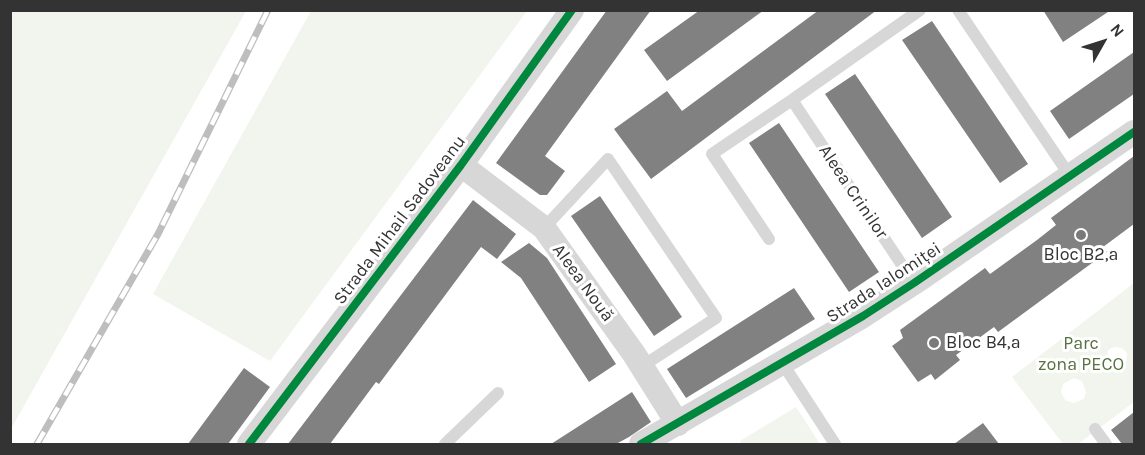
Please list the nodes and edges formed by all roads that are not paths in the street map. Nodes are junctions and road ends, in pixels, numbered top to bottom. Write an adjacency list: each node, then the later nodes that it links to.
1 (572, 10): 6 (street, Strada Mihail Sadoveanu)
2 (920, 10): 4 (lane)
3 (958, 10): 7 (lane)
4 (792, 100): 9 (lane); 10 (lane, Aleea Crinilor)
5 (1134, 132): 7 (street, Strada Ialomiței)
6 (461, 165): 8 (street, Aleea Nouă); 16 (street, Strada Mihail Sadoveanu)
7 (1070, 176): 10 (street, Strada Ialomiței)
8 (544, 228): 12 (street, Aleea Nouă); 12 (lane)
9 (769, 239)
10 (914, 283): 11 (street, Strada Ialomiței)
11 (783, 364): 14 (street, Strada Ialomiței); 19 (lane)
12 (641, 367): 14 (street, Aleea Nouă)
13 (498, 393): 17 (lane)
14 (678, 424): 18 (street, Strada Ialomiței)
15 (1095, 429): 20 (lane)
16 (249, 444)
17 (445, 444)
18 (644, 444)
19 (835, 444)
20 (1106, 444)

